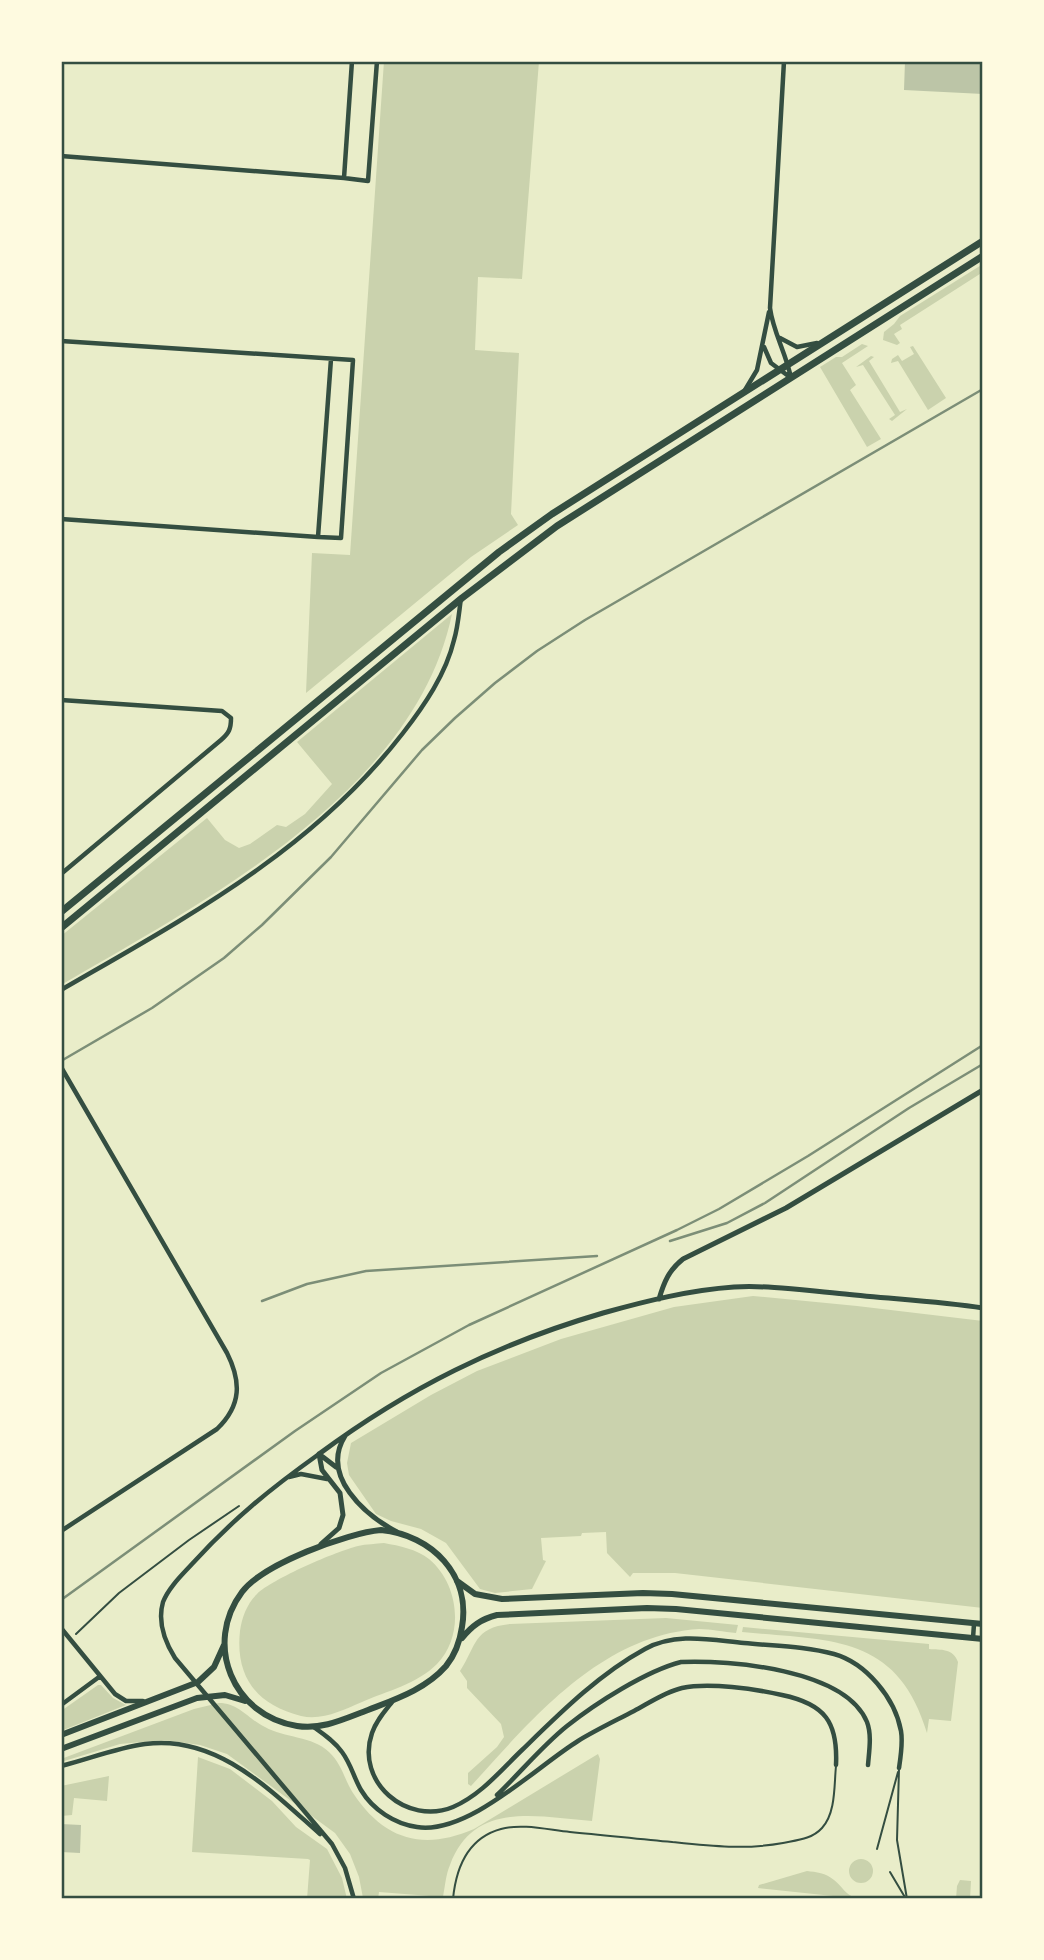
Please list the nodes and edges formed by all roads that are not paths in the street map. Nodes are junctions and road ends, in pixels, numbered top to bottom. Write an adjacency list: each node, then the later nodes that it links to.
1 (352, 61): 5 (street)
2 (377, 61): 5 (street)
3 (784, 61): 8 (street)
4 (61, 156): 5 (street)
5 (344, 178)
6 (983, 241): 10 (main road)
7 (983, 256): 16 (main road)
8 (770, 308): 9 (street); 12 (street)
9 (776, 333): 10 (street); 14 (street)
10 (828, 339): 14 (main road)
11 (61, 341): 13 (street)
12 (763, 343): 15 (street); 17 (street)
13 (331, 359): 19 (street); 19 (street)
14 (788, 364): 15 (main road); 16 (street)
15 (779, 370): 16 (street); 17 (main road)
16 (791, 378): 20 (main road)
17 (742, 393): 23 (main road)
18 (61, 519): 19 (street)
19 (318, 537)
20 (462, 598): 24 (main road); 25 (street)
21 (61, 700): 22 (street)
22 (61, 874)
23 (61, 912)
24 (61, 928)
25 (61, 990)
26 (61, 1067): 35 (street)
27 (983, 1090): 28 (street)
28 (659, 1299): 29 (street); 30 (street)
29 (983, 1308)
30 (346, 1434): 31 (street); 32 (street)
31 (319, 1454): 32 (street); 33 (street); 34 (street)
32 (337, 1467): 36 (street)
33 (288, 1477): 34 (street); 59 (street)
34 (327, 1479): 37 (street)
35 (61, 1531)
36 (397, 1532): 37 (main road); 38 (main road)
37 (304, 1555): 45 (main road)
38 (457, 1581): 39 (main road); 43 (main road)
39 (974, 1624): 40 (main road); 42 (street)
40 (983, 1625)
41 (61, 1628): 46 (street)
42 (973, 1638): 43 (main road); 44 (main road)
43 (460, 1639): 47 (main road)
44 (983, 1639)
45 (224, 1643): 48 (main road); 49 (main road)
46 (99, 1677): 48 (street); 50 (street)
47 (395, 1699): 51 (main road); 57 (street)
48 (148, 1701): 52 (main road)
49 (248, 1702): 51 (main road); 53 (main road)
50 (61, 1705)
51 (315, 1728): 58 (street)
52 (61, 1735)
53 (61, 1749)
54 (836, 1765): 58 (street); 63 (lane)
55 (868, 1765): 58 (street)
56 (61, 1766): 59 (street)
57 (899, 1768): 60 (lane); 64 (lane)
58 (486, 1806)
59 (332, 1844): 62 (street)
60 (877, 1849)
61 (890, 1871): 64 (lane)
62 (354, 1899)
63 (453, 1899)
64 (906, 1899)

